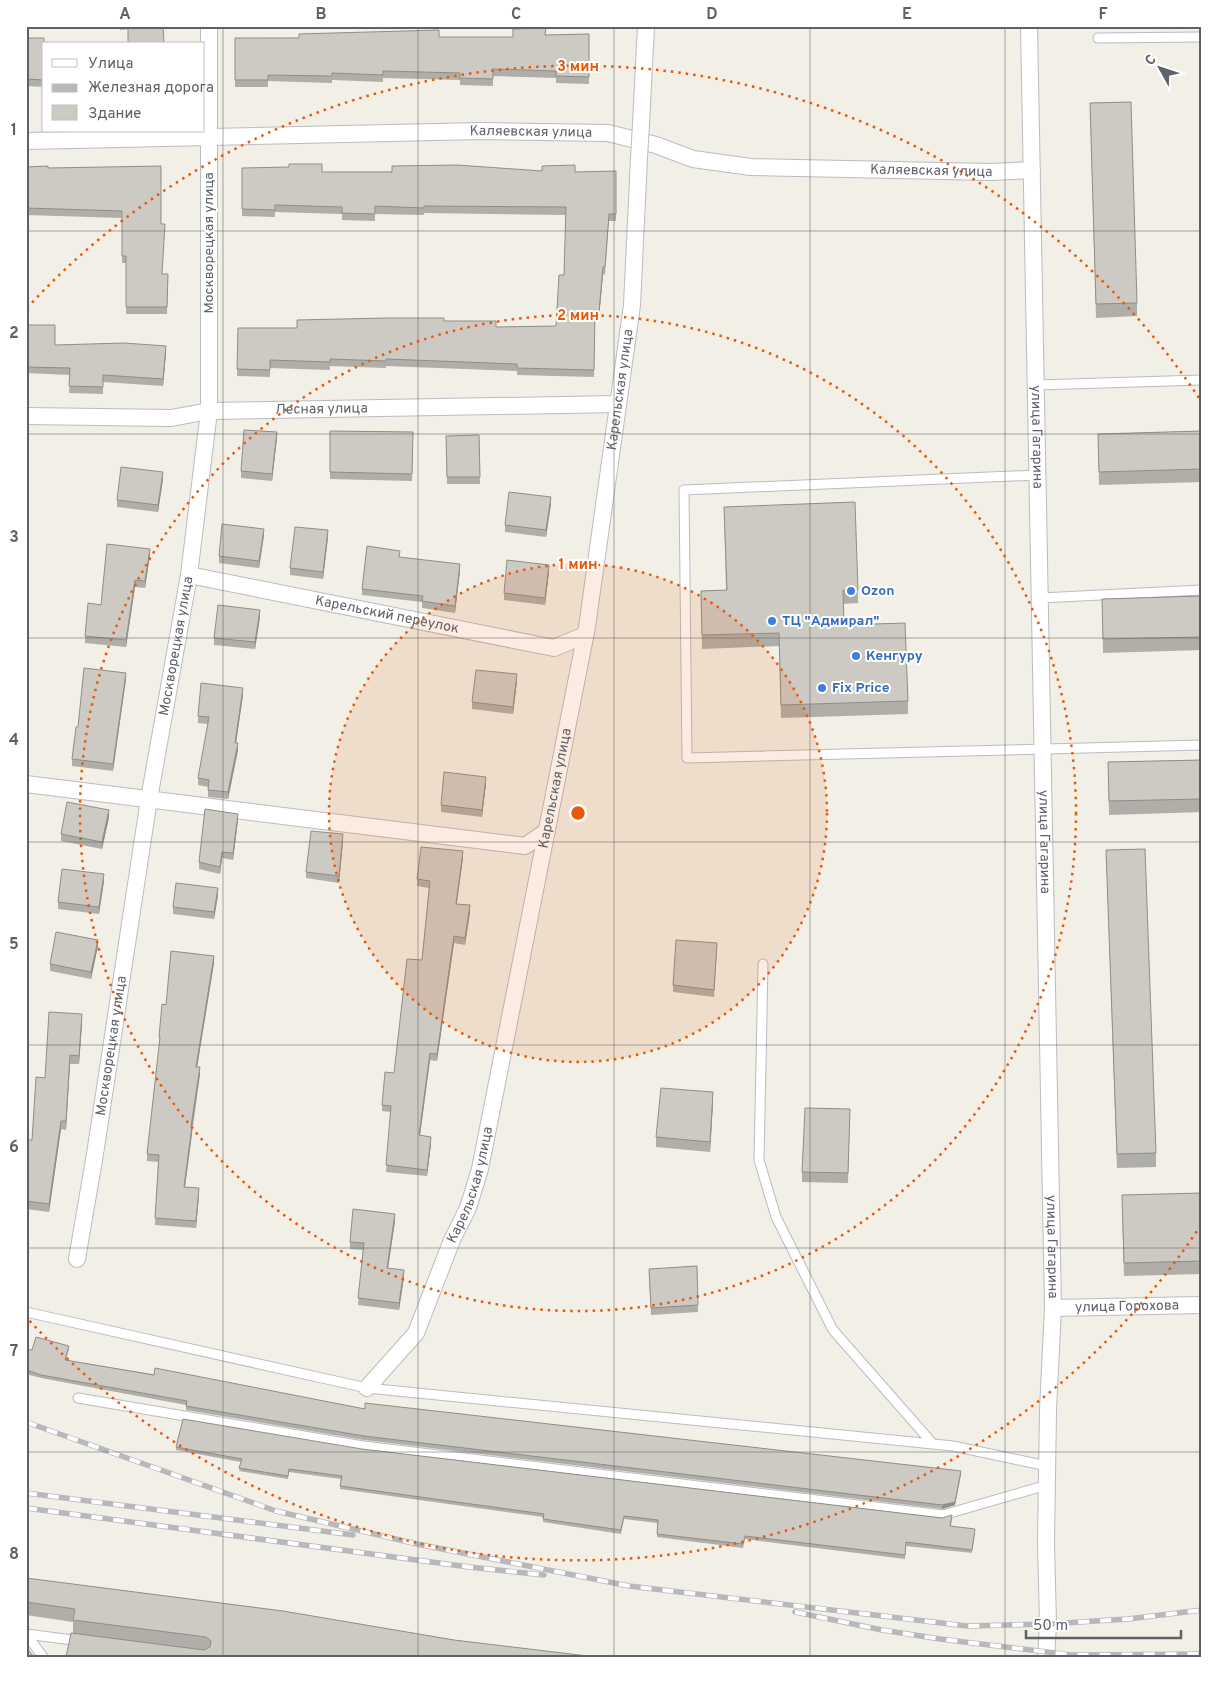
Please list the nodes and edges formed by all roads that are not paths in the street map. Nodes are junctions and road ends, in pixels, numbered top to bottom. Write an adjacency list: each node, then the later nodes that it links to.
1 (209, 26): 6 (street, Москворецкая улица)
2 (646, 26): 8 (street, Карельская улица, bridge)
3 (1029, 26): 9 (street, улица Гагарина)
4 (1202, 37): 5 (lane)
5 (1098, 38)
6 (209, 138): 7 (street, Каляевская улица); 8 (street, Каляевская улица); 13 (street, Москворецкая улица)
7 (26, 141)
8 (640, 141): 9 (street, Каляевская улица); 12 (street, Карельская улица, bridge)
9 (1032, 170): 11 (street, улица Гагарина)
10 (1202, 380): 11 (lane)
11 (1036, 385): 15 (street, улица Гагарина)
12 (618, 404): 13 (street, Лесная улица); 19 (street, Карельская улица)
13 (209, 411): 14 (street, Лесная улица); 16 (street, Москворецкая улица)
14 (26, 416)
15 (1038, 475): 18 (street, улица Гагарина); 21 (lane)
16 (189, 575): 19 (street, Карельский переулок); 23 (street, Москворецкая улица)
17 (1202, 590): 18 (lane)
18 (1040, 598): 21 (street, улица Гагарина)
19 (585, 635): 24 (street, Карельская улица)
20 (1202, 745): 21 (lane)
21 (1043, 749): 28 (street, улица Гагарина)
22 (26, 784): 23 (street)
23 (149, 799): 24 (street); 26 (street, Москворецкая улица)
24 (547, 831): 30 (street, Карельская улица)
25 (763, 964): 32 (lane)
26 (77, 1259)
27 (1202, 1306): 28 (street, улица Горохова)
28 (1053, 1308): 33 (street, улица Гагарина)
29 (26, 1312): 30 (lane)
30 (367, 1388): 32 (lane)
31 (78, 1398): 34 (lane)
32 (933, 1444): 33 (lane)
33 (1047, 1466): 34 (street, улица Гагарина)
34 (1047, 1486): 38 (street, улица Гагарина)
35 (26, 1634): 36 (lane); 37 (lane)
36 (86, 1641)
37 (43, 1657)
38 (1046, 1657)

